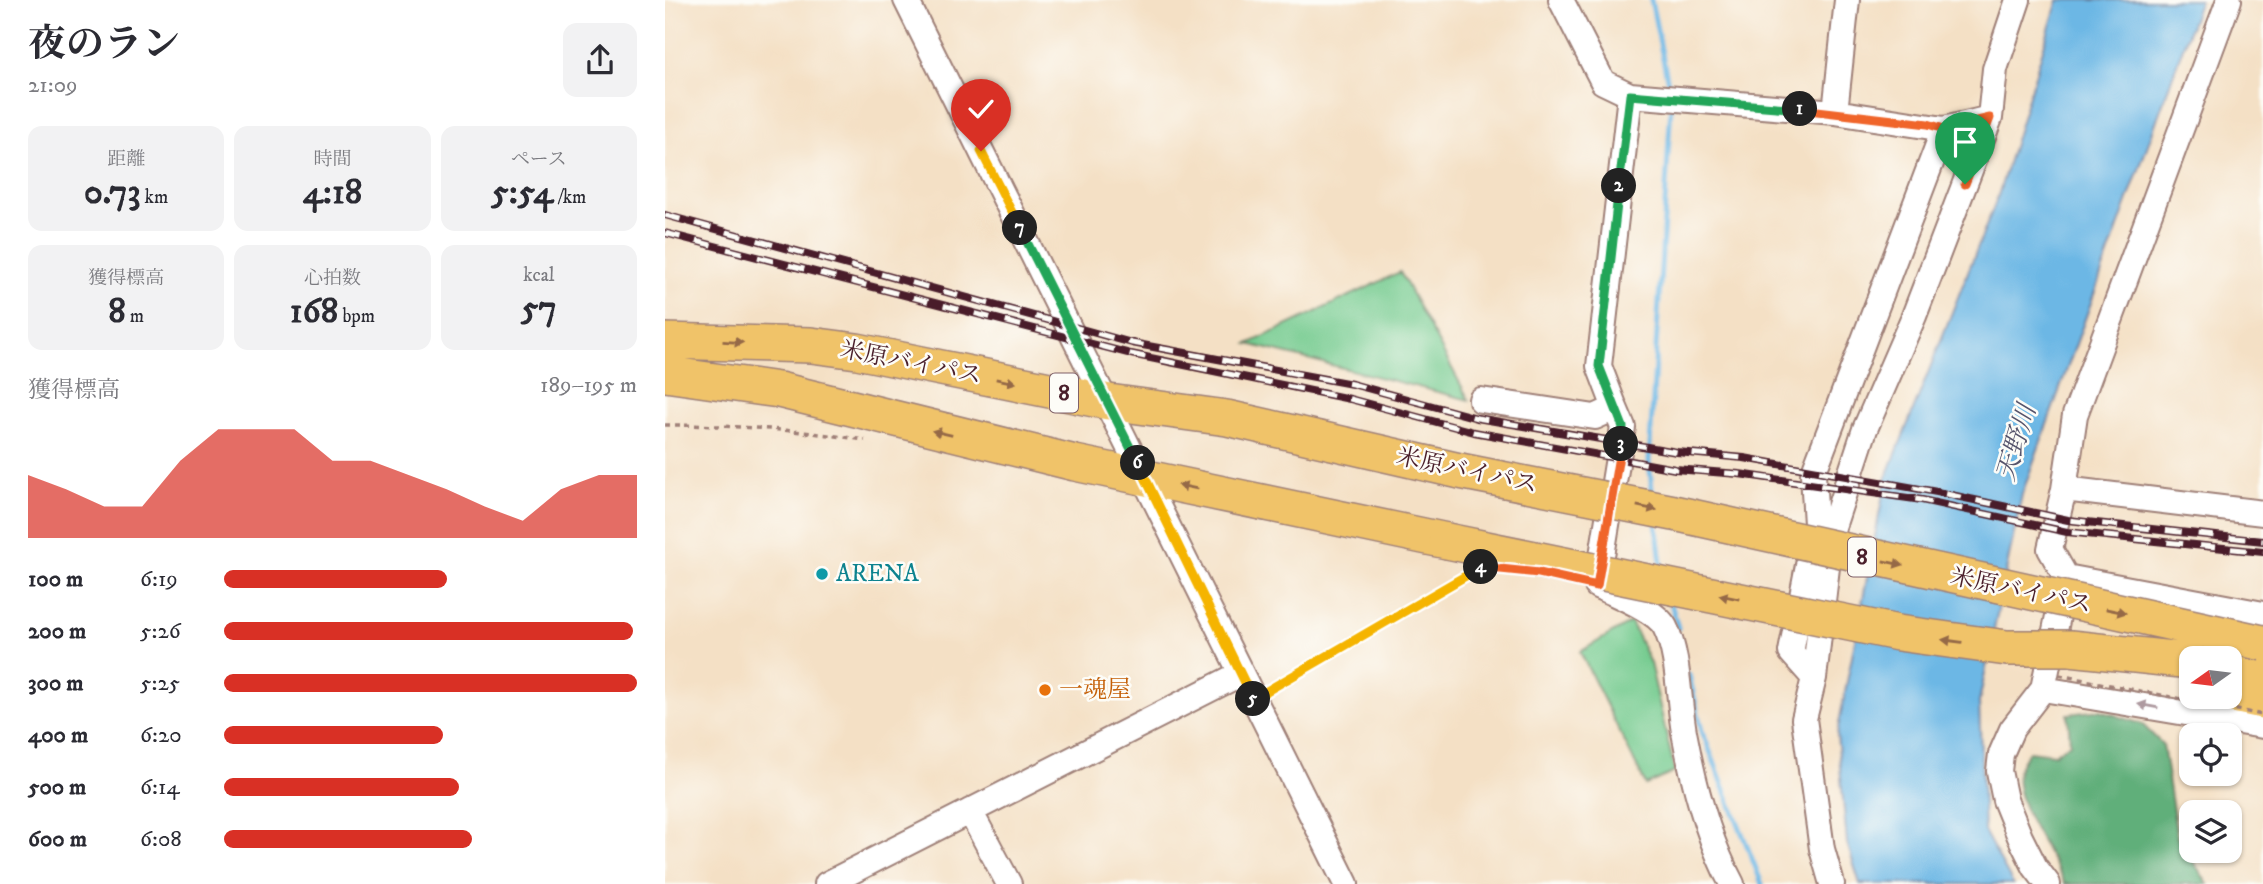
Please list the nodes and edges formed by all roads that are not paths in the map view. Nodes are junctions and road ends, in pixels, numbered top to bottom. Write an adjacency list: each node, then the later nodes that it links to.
1 (906, 0): 13 (street)
2 (1561, 0): 6 (street)
3 (1847, 0): 7 (street)
4 (2018, 0): 8 (street)
5 (2229, 0): 18 (street)
6 (1630, 95): 7 (street); 14 (street)
7 (1835, 112): 9 (street)
8 (1990, 118): 9 (street); 28 (street)
9 (1944, 129): 28 (street)
10 (665, 341): 13 (highway, 米原バイパス / 8, one-way to 13)
11 (665, 373): 16 (highway, 米原バイパス, one-way to 11)
12 (1481, 400): 14 (street)
13 (1109, 402): 15 (highway, 米原バイパス / 8); 16 (street)
14 (1615, 408): 17 (street)
15 (1227, 418): 17 (street); 23 (highway, 米原バイパス / 8, one-way to 23, bridge)
16 (1147, 480): 19 (highway, 米原バイパス, one-way to 16); 27 (street)
17 (1614, 485): 22 (street)
18 (2064, 489): 20 (street); 21 (street)
19 (1238, 497): 22 (street); 24 (highway, 米原バイパス, one-way to 19, bridge)
20 (2263, 513)
21 (2066, 577): 23 (street); 30 (street)
22 (1597, 586): 38 (street)
23 (2251, 640): 26 (highway, 米原バイパス / 8)
24 (2007, 648): 25 (highway, 米原バイパス, bridge); 29 (highway, bridge)
25 (2179, 660)
26 (2263, 669)
27 (1240, 674): 34 (street); 37 (street)
28 (1814, 678): 39 (street)
29 (2179, 684)
30 (2043, 689): 33 (street, one-way to 30); 40 (street)
31 (2242, 697): 32 (highway)
32 (2263, 701)
33 (2263, 726)
34 (970, 811): 35 (street); 36 (street)
35 (827, 884)
36 (1009, 884)
37 (1346, 884)
38 (1732, 884)
39 (1832, 884)
40 (2048, 884)

